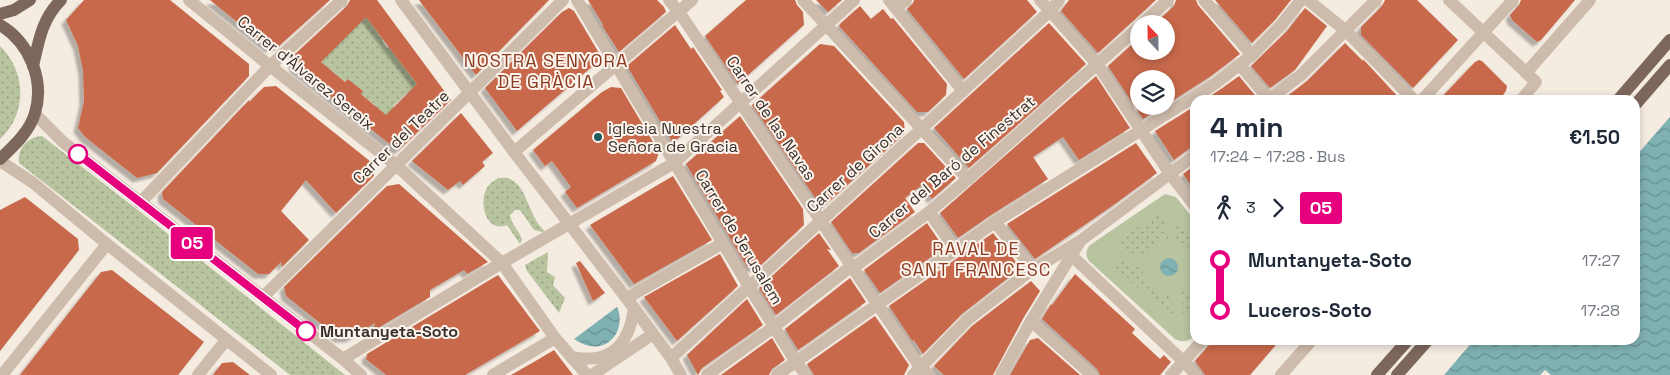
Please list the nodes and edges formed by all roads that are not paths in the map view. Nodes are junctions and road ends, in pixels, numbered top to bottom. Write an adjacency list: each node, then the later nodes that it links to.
1 (30, 0): 23 (main road)
2 (61, 0): 37 (main road)
3 (189, 0): 38 (street, Carrer d'Álvarez Sereix)
4 (342, 0): 38 (street)
5 (401, 0): 41 (street)
6 (562, 0): 41 (street, Carrer del Teatre)
7 (576, 0): 34 (street, Carrer de Jerusalem)
8 (669, 0): 51 (street, Carrer de las Navas)
9 (803, 0): 27 (street)
10 (854, 0): 27 (street)
11 (1040, 0): 22 (street)
12 (1059, 0): 22 (street, Carrer de Girona)
13 (1168, 0): 24 (street)
14 (1204, 0): 32 (street)
15 (1301, 0): 32 (street)
16 (1308, 0): 28 (street)
17 (1376, 0): 28 (street)
18 (1450, 0): 29 (street)
19 (1513, 0): 29 (street)
20 (1590, 0): 39 (street)
21 (897, 3): 40 (street)
22 (1050, 11): 33 (street); 40 (street, Carrer de Girona)
23 (0, 14)
24 (1152, 15)
25 (672, 17): 34 (street)
26 (0, 25): 37 (main road)
27 (826, 25): 51 (street); 53 (street)
28 (1346, 30): 44 (street); 45 (street)
29 (1484, 33): 39 (street); 46 (street)
30 (1130, 34): 33 (street, Carrer del Baró de Finestrat)
31 (1670, 40): 48 (main road)
32 (1252, 55): 35 (street)
33 (1097, 64): 54 (street); 61 (street, Carrer del Baró de Finestrat)
34 (616, 65): 55 (street); 58 (street, Carrer de Jerusalem)
35 (1240, 65): 42 (street); 43 (street)
36 (1670, 65): 50 (main road)
37 (33, 66): 52 (main road)
38 (270, 66): 59 (street, Carrer d'Álvarez Sereix); 63 (street)
39 (1526, 73): 47 (street)
40 (963, 91): 53 (street, Carrer de Girona)
41 (470, 93): 55 (street); 59 (street, Carrer del Teatre)
42 (1197, 95)
43 (1264, 95)
44 (1275, 95)
45 (1409, 95)
46 (1427, 95)
47 (1525, 95)
48 (1622, 95)
49 (1190, 100): 54 (street)
50 (1640, 100)
51 (741, 102): 58 (street); 65 (street, Carrer de las Navas)
52 (35, 114): 57 (main road); 63 (street)
53 (922, 129): 61 (street); 65 (street, Carrer de Girona)
54 (1141, 131): 60 (street); 66 (street)
55 (514, 152): 67 (street)
56 (1190, 159): 60 (street)
57 (0, 160): 70 (street)
58 (674, 163): 67 (street); 69 (street, Carrer de Jerusalem)
59 (396, 165): 73 (street, Carrer d'Álvarez Sereix); 77 (street, Carrer del Teatre)
60 (1170, 174): 62 (street); 68 (street)
61 (968, 179): 64 (street, Carrer del Baró de Finestrat)
62 (1190, 200)
63 (140, 203): 77 (street)
64 (929, 212): 71 (street); 74 (street, Carrer del Baró de Finestrat)
65 (821, 221): 74 (street, Carrer de las Navas); 76 (street, Carrer de Girona)
66 (996, 222): 71 (street); 75 (street)
67 (570, 224): 73 (street); 78 (street)
68 (1080, 241): 72 (street); 75 (street)
69 (723, 243): 76 (street, Carrer de Jerusalem); 78 (street)
70 (107, 244): 84 (street); 95 (street)
71 (956, 250): 79 (street)
72 (1072, 256): 80 (street); 93 (street)
73 (502, 263): 83 (street, Carrer d'Álvarez Sereix); 91 (street)
74 (853, 268): 79 (street, Carrer de las Navas); 81 (street, Carrer del Baró de Finestrat)
75 (1033, 269): 94 (street)
76 (749, 286): 81 (street, Carrer de Jerusalem); 90 (street, Carrer de Girona)
77 (262, 297): 91 (street)
78 (631, 303): 82 (street); 89 (street)
79 (878, 304): 92 (street); 94 (street, Carrer de las Navas)
80 (1031, 321): 106 (street); 107 (street)
81 (774, 326): 92 (street, Carrer de Jerusalem); 103 (street, Carrer del Baró de Finestrat)
82 (653, 334): 90 (street); 101 (street)
83 (555, 338): 89 (street, Carrer d'Álvarez Sereix); 99 (street)
84 (226, 340): 96 (street); 97 (street)
85 (1200, 345): 93 (street)
86 (1307, 345): 109 (street)
87 (1404, 345): 110 (main road)
88 (1424, 345): 111 (main road)
89 (571, 357): 100 (street, Carrer d'Álvarez Sereix)
90 (671, 358): 102 (street)
91 (343, 359): 98 (street)
92 (796, 362): 104 (street); 105 (street, Carrer de Jerusalem)
93 (1189, 368): 108 (street)
94 (921, 372)
95 (2, 375)
96 (198, 375)
97 (271, 375)
98 (362, 375)
99 (493, 375)
100 (587, 375)
101 (592, 375)
102 (681, 375)
103 (707, 375)
104 (777, 375)
105 (805, 375)
106 (1000, 375)
107 (1092, 375)
108 (1171, 375)
109 (1280, 375)
110 (1377, 375)
111 (1397, 375)

